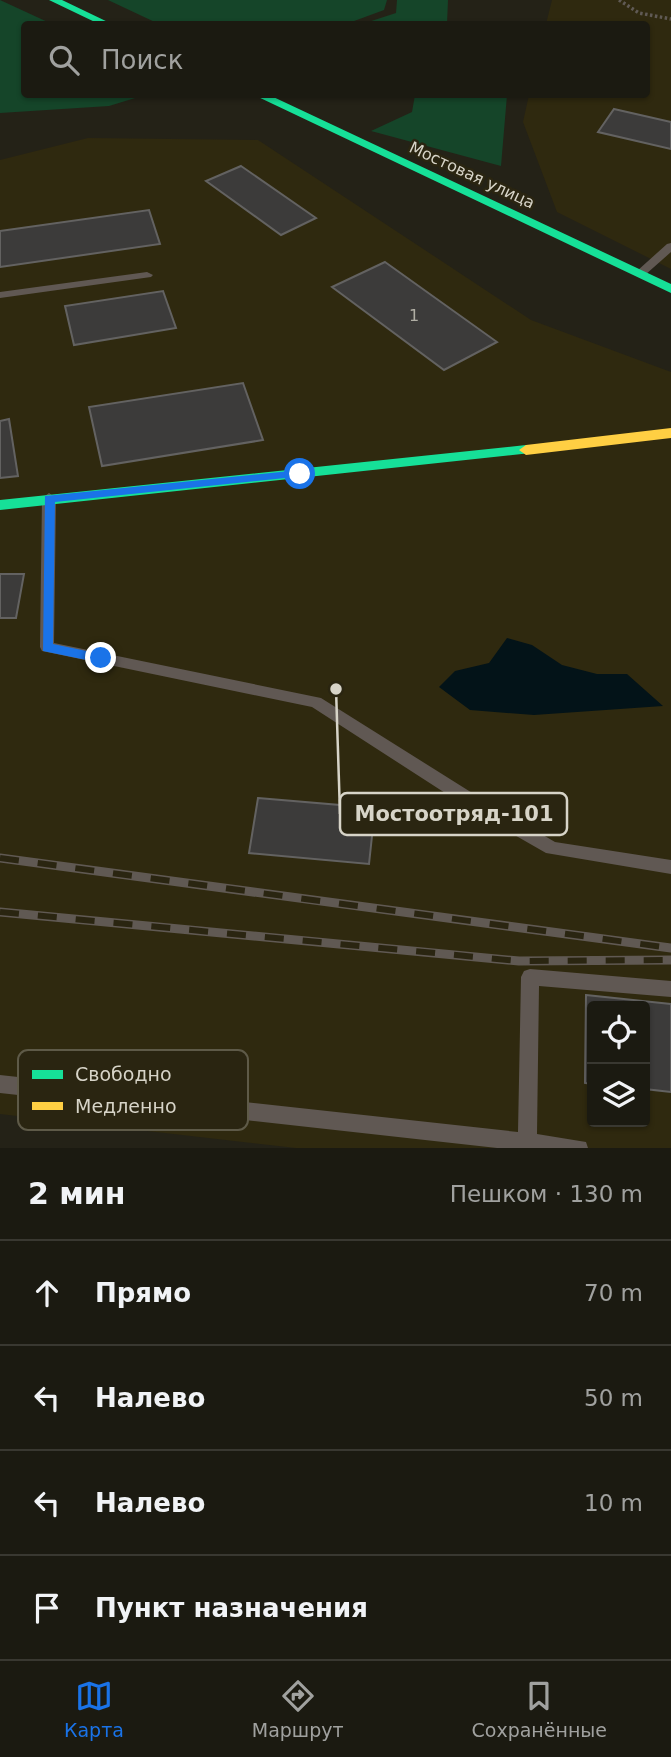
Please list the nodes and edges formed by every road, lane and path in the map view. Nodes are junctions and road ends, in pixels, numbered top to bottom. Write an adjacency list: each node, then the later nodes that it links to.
1 (54, 0): 4 (street)
2 (619, 0): 3 (path)
3 (671, 19)
4 (100, 21)
5 (266, 98): 7 (street, Мостовая улица)
6 (671, 246): 7 (lane)
7 (640, 273): 9 (street, Мостовая улица)
8 (147, 275): 10 (lane)
9 (671, 289)
10 (0, 295)
11 (671, 433): 12 (street)
12 (49, 498): 13 (street); 14 (lane)
13 (0, 505)
14 (671, 867)
15 (671, 989): 19 (lane)
16 (0, 1084): 17 (lane)
17 (18, 1086)
18 (248, 1111): 19 (lane)
19 (527, 1142): 20 (lane)
20 (579, 1148)

